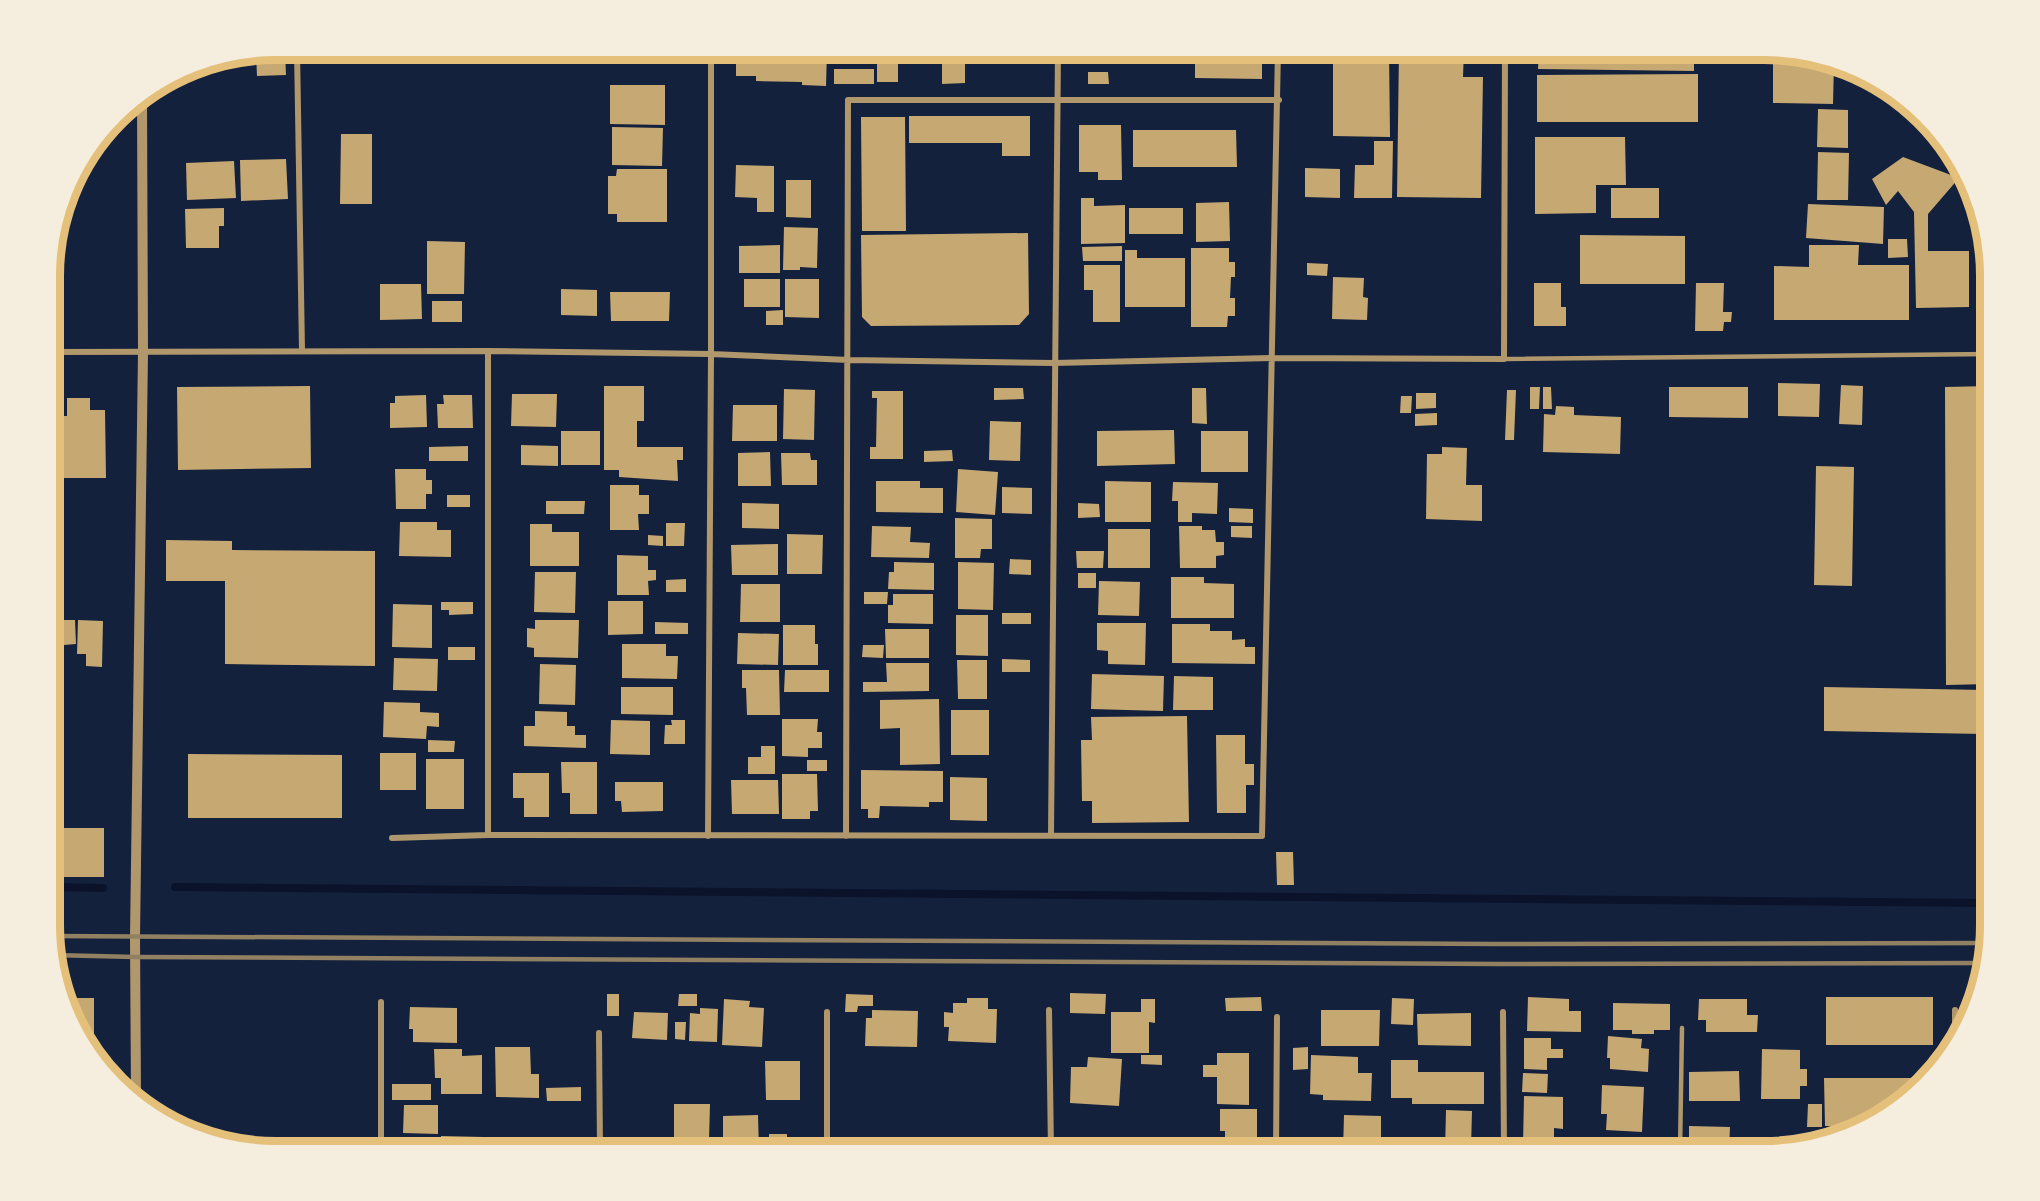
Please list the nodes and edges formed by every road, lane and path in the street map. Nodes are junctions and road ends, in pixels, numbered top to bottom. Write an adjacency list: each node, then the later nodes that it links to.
1 (297, 60): 9 (street)
2 (711, 60): 13 (street)
3 (1058, 60): 6 (street)
4 (1278, 60): 7 (street)
5 (1505, 60): 16 (street)
6 (1059, 99): 7 (street); 17 (street); 18 (street)
7 (1279, 100): 15 (street)
8 (142, 107): 12 (street)
9 (302, 351): 10 (street); 12 (street)
10 (488, 351): 13 (street); 19 (street)
11 (60, 352): 12 (street)
12 (143, 352): 33 (street)
13 (711, 354): 17 (street); 20 (street)
14 (1980, 354): 16 (lane)
15 (1273, 358): 16 (street); 18 (street); 22 (street)
16 (1504, 359)
17 (849, 360): 18 (street); 21 (street)
18 (1054, 363): 22 (street)
19 (488, 835): 20 (street); 23 (street)
20 (708, 836): 21 (street)
21 (846, 836): 22 (street)
22 (1051, 836)
23 (392, 838)
24 (381, 1002): 34 (street)
25 (1049, 1010): 37 (street)
26 (1955, 1010): 30 (street)
27 (827, 1012): 36 (street)
28 (1503, 1012): 39 (street)
29 (1277, 1017): 38 (street)
30 (1955, 1026)
31 (1682, 1028): 40 (lane)
32 (598, 1033): 35 (street)
33 (136, 1089)
34 (381, 1141)
35 (600, 1141)
36 (827, 1141)
37 (1051, 1141)
38 (1276, 1141)
39 (1504, 1141)
40 (1680, 1141)

